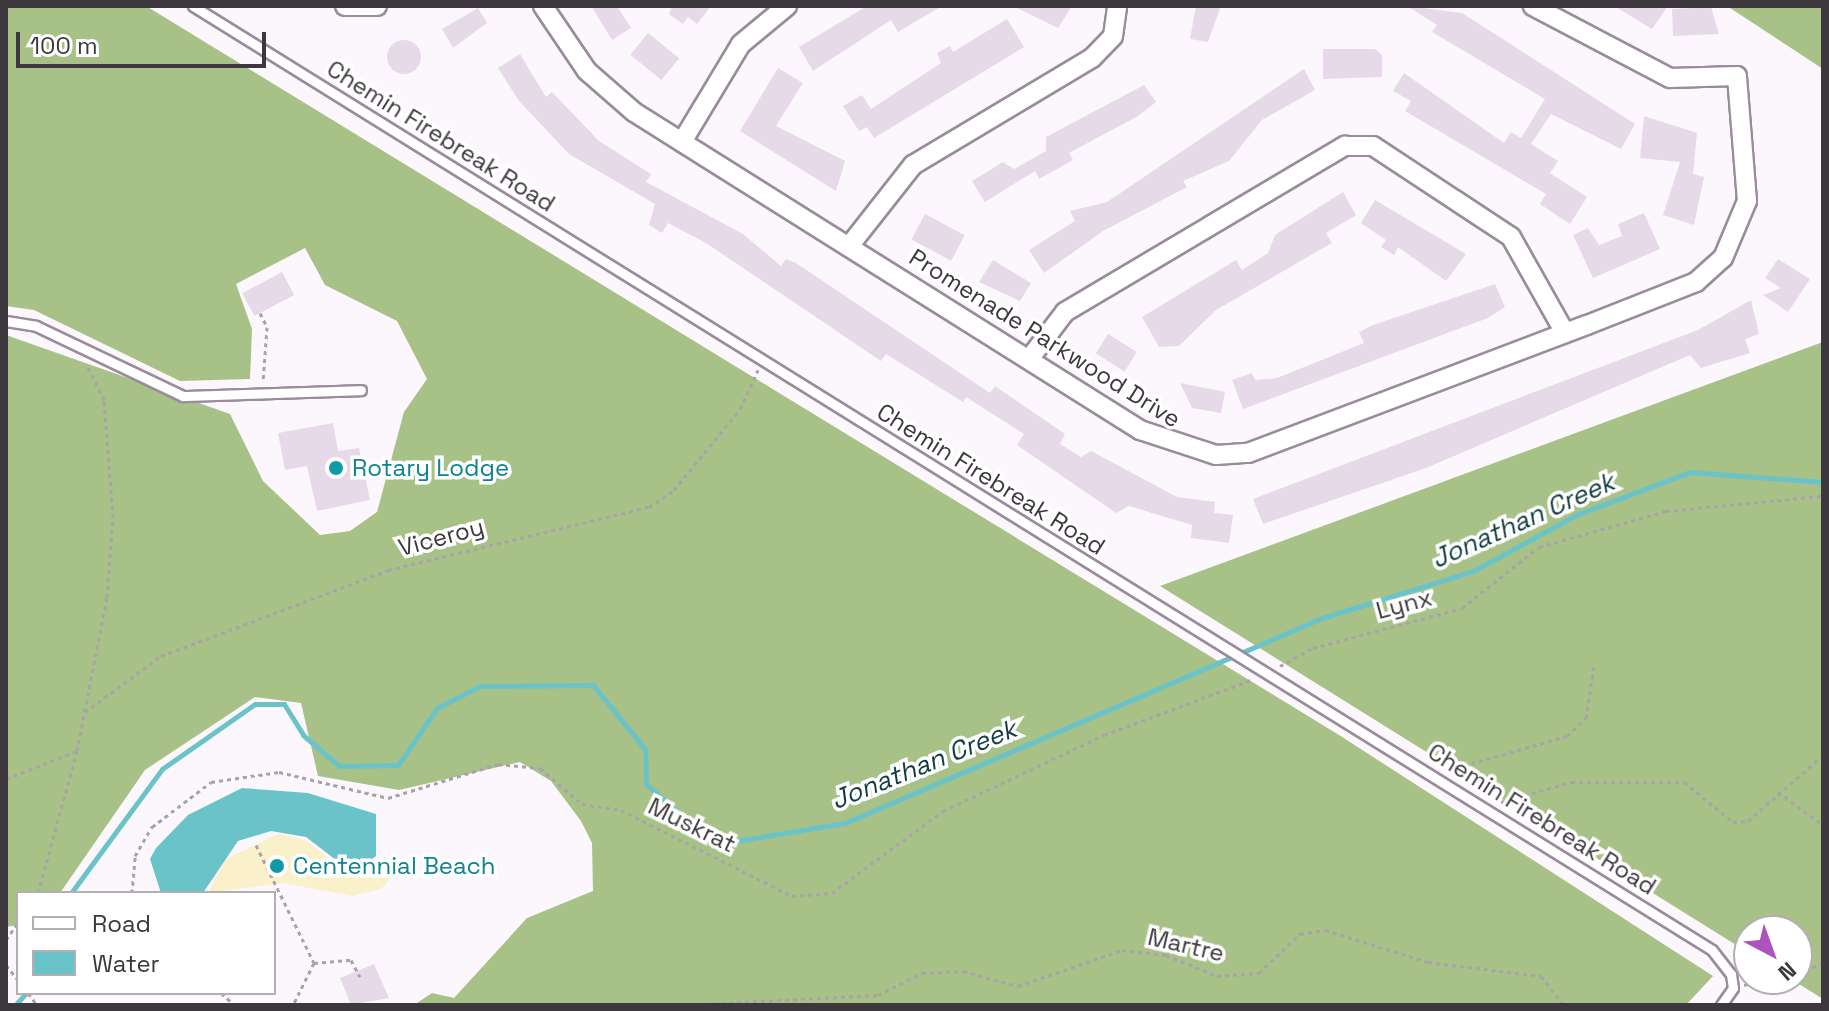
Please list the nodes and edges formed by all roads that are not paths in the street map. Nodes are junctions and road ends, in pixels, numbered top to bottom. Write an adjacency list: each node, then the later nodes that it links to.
1 (193, 6): 14 (lane, Chemin Firebreak Road)
2 (345, 6): 3 (street)
3 (377, 6)
4 (543, 6): 8 (street, Promenade Parkwood Drive)
5 (787, 6): 8 (street)
6 (1117, 6): 9 (street)
7 (1533, 6): 11 (street, Promenade Parkwood Drive)
8 (682, 142): 9 (street, Promenade Parkwood Drive)
9 (850, 245): 12 (street, Promenade Parkwood Drive)
10 (6, 321): 13 (lane)
11 (1565, 333): 12 (street, Promenade Parkwood Drive); 12 (street)
12 (1030, 358)
13 (361, 390)
14 (1721, 1005)

